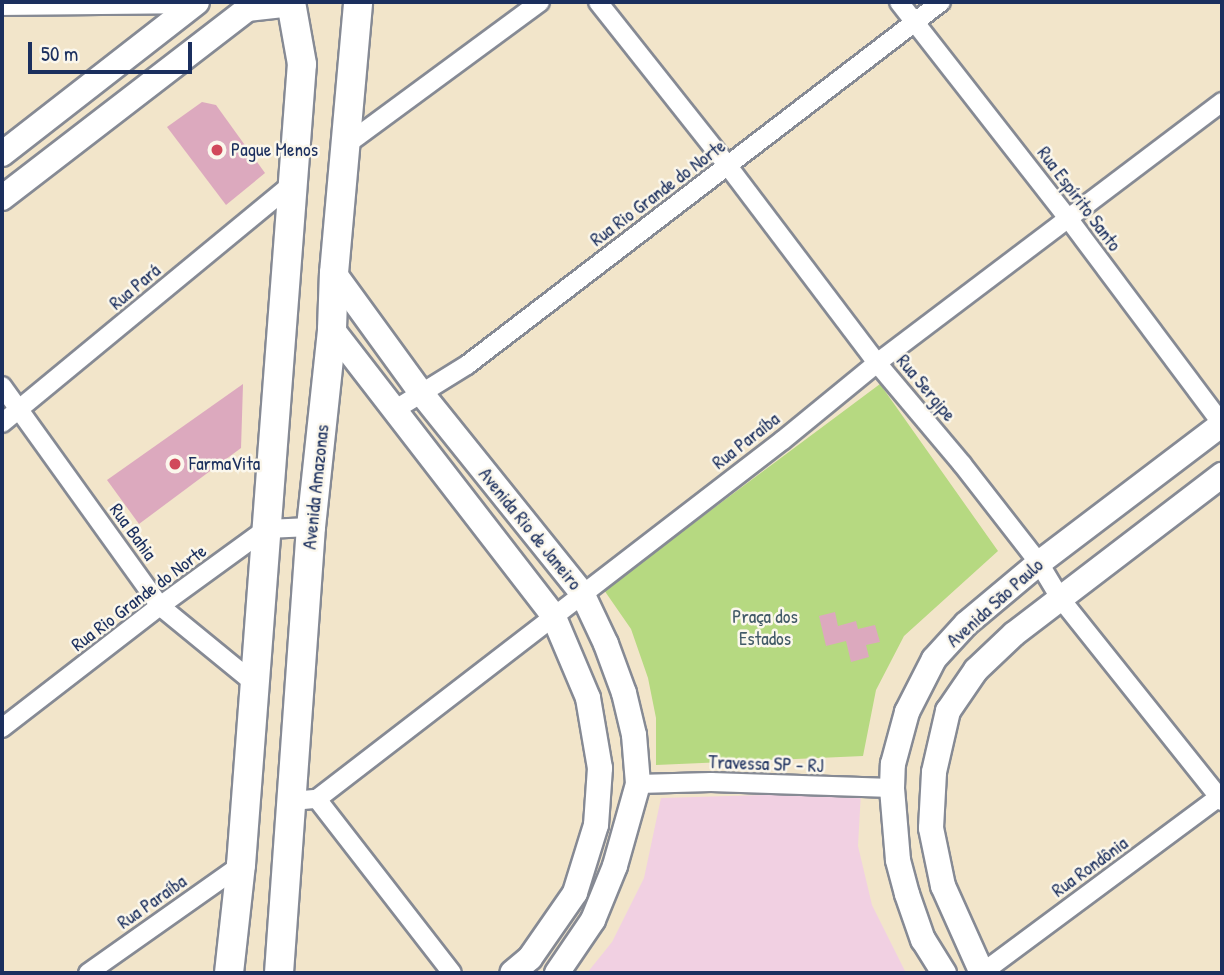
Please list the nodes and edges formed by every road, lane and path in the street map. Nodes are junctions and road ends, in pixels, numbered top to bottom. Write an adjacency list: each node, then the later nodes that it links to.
1 (358, 2): 11 (main road, Avenida Amazonas)
2 (540, 2): 11 (street)
3 (598, 2): 13 (street, Rua Sergipe)
4 (899, 2): 9 (street, Rua Espírito Santo)
5 (942, 2): 9 (street, Rua Rio Grande do Norte)
6 (196, 3): 8 (street); 12 (street)
7 (298, 3): 14 (main road); 15 (street)
8 (2, 6)
9 (915, 21): 13 (street, Rua Rio Grande do Norte); 16 (street, Rua Espírito Santo)
10 (1222, 102): 16 (street, Rua Paraíba)
11 (346, 145): 17 (main road, Avenida Amazonas)
12 (2, 154)
13 (728, 166): 19 (street, Rua Sergipe); 21 (street, Rua Rio Grande do Norte)
14 (294, 183): 23 (street, Rua Pará); 28 (main road)
15 (2, 198)
16 (1068, 218): 19 (street, Rua Paraíba); 25 (street, Rua Espírito Santo)
17 (334, 273): 18 (main road, Avenida Amazonas); 21 (street, Avenida Rio de Janeiro)
18 (332, 329): 22 (street, Avenida Rio de Janeiro); 27 (main road, Avenida Amazonas)
19 (877, 363): 29 (street, Rua Sergipe); 30 (street, Rua Paraíba)
20 (2, 387): 23 (street, Rua Bahia)
21 (422, 394): 22 (street, Rua Rio Grande do Norte); 30 (street, Avenida Rio de Janeiro)
22 (396, 409): 33 (street, Avenida Rio de Janeiro)
23 (18, 410): 24 (street, Rua Pará); 32 (street, Rua Bahia)
24 (2, 423)
25 (1222, 424): 29 (street, Avenida São Paulo)
26 (1222, 475): 31 (street, Avenida São Paulo)
27 (311, 527): 28 (street); 39 (main road, Avenida Amazonas)
28 (266, 529): 32 (street, Rua Rio Grande do Norte); 34 (main road)
29 (1039, 563): 31 (street, Rua Sergipe); 37 (street, Avenida São Paulo)
30 (582, 593): 33 (street, Rua Paraíba); 36 (street, Avenida Rio de Janeiro)
31 (1060, 598): 38 (street, Rua Sergipe); 48 (street, Avenida São Paulo)
32 (160, 606): 34 (street, Rua Bahia); 35 (street, Rua Rio Grande do Norte)
33 (553, 615): 39 (street, Rua Paraíba); 45 (street, Avenida Rio de Janeiro)
34 (253, 682): 40 (main road)
35 (2, 728)
36 (638, 784): 37 (street, Travessa SP - RJ); 46 (street, Avenida Rio de Janeiro)
37 (892, 788): 47 (street, Avenida São Paulo)
38 (1221, 798): 48 (street, Rua Rondônia)
39 (304, 800): 43 (main road, Avenida Amazonas); 44 (street)
40 (241, 865): 41 (street, Rua Paraíba); 42 (main road)
41 (88, 973)
42 (229, 973)
43 (279, 973)
44 (452, 973)
45 (512, 973)
46 (557, 973)
47 (944, 973)
48 (982, 973)

